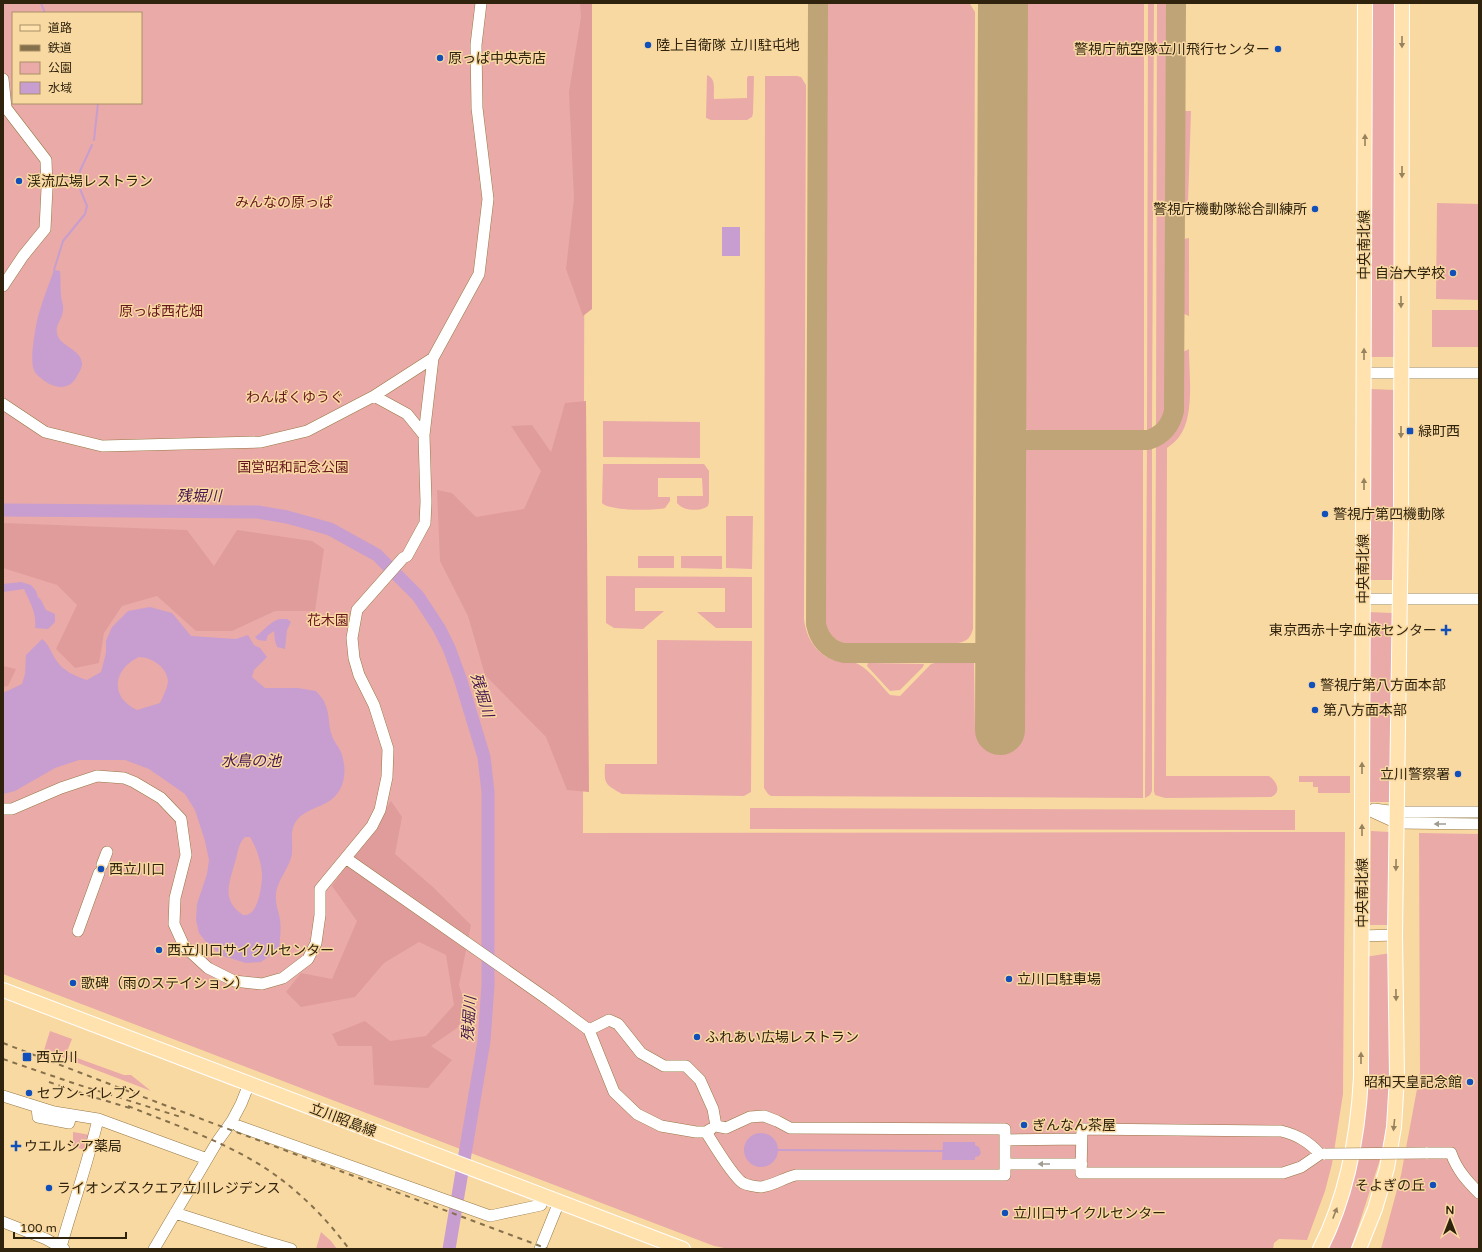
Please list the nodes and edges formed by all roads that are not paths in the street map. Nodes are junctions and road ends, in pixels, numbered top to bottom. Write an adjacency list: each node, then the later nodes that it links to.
1 (482, 3): 6 (street)
2 (1365, 3): 7 (main road, 中央南北線, one-way to 2)
3 (1402, 3): 8 (main road, one-way to 8)
4 (3, 79): 5 (street)
5 (3, 286)
6 (433, 358): 10 (street); 12 (street)
7 (1364, 373): 8 (street); 13 (main road, 中央南北線, one-way to 7)
8 (1401, 373): 9 (street); 14 (main road, one-way to 14)
9 (1479, 373)
10 (374, 396): 11 (street); 12 (street)
11 (3, 404)
12 (424, 435): 22 (street)
13 (1363, 599): 14 (street); 16 (main road, 中央南北線, one-way to 13)
14 (1400, 599): 15 (street); 19 (main road)
15 (1479, 599)
16 (1362, 807): 19 (street); 25 (main road, 中央南北線, one-way to 16)
17 (3, 809): 22 (street)
18 (1479, 812): 19 (street)
19 (1397, 818): 20 (street, one-way to 19); 24 (main road, one-way to 24)
20 (1479, 824)
21 (107, 852): 23 (street)
22 (347, 858): 28 (street)
23 (78, 931)
24 (1395, 935): 25 (street); 55 (main road, one-way to 55)
25 (1361, 936): 54 (main road, 中央南北線, one-way to 25)
26 (3, 990): 29 (main road, 立川昭島線)
27 (3, 1000): 29 (main road, 立川昭島線)
28 (589, 1030): 33 (street); 34 (street)
29 (247, 1088): 38 (street); 41 (main road, 立川昭島線)
30 (3, 1096): 31 (street)
31 (98, 1119): 38 (street); 48 (street)
32 (238, 1126): 43 (street)
33 (716, 1126): 34 (street); 35 (street)
34 (706, 1132): 39 (street)
35 (1005, 1140): 36 (street); 39 (street)
36 (1082, 1140): 37 (street); 40 (street)
37 (1322, 1154): 40 (street); 42 (street, bridge)
38 (207, 1159): 45 (street)
39 (1005, 1164): 40 (street, one-way to 39)
40 (1082, 1164)
41 (480, 1177): 43 (main road, 立川昭島線); 44 (main road, 立川昭島線)
42 (1479, 1193)
43 (541, 1205): 44 (main road, 立川昭島線)
44 (557, 1206): 51 (street); 52 (main road, 立川昭島線); 53 (main road, 立川昭島線)
45 (176, 1213): 47 (street); 49 (street)
46 (3, 1222): 48 (street)
47 (258, 1245): 50 (street)
48 (62, 1248)
49 (154, 1249)
50 (291, 1249)
51 (540, 1249)
52 (656, 1249)
53 (683, 1249)
54 (1320, 1249)
55 (1359, 1249)

